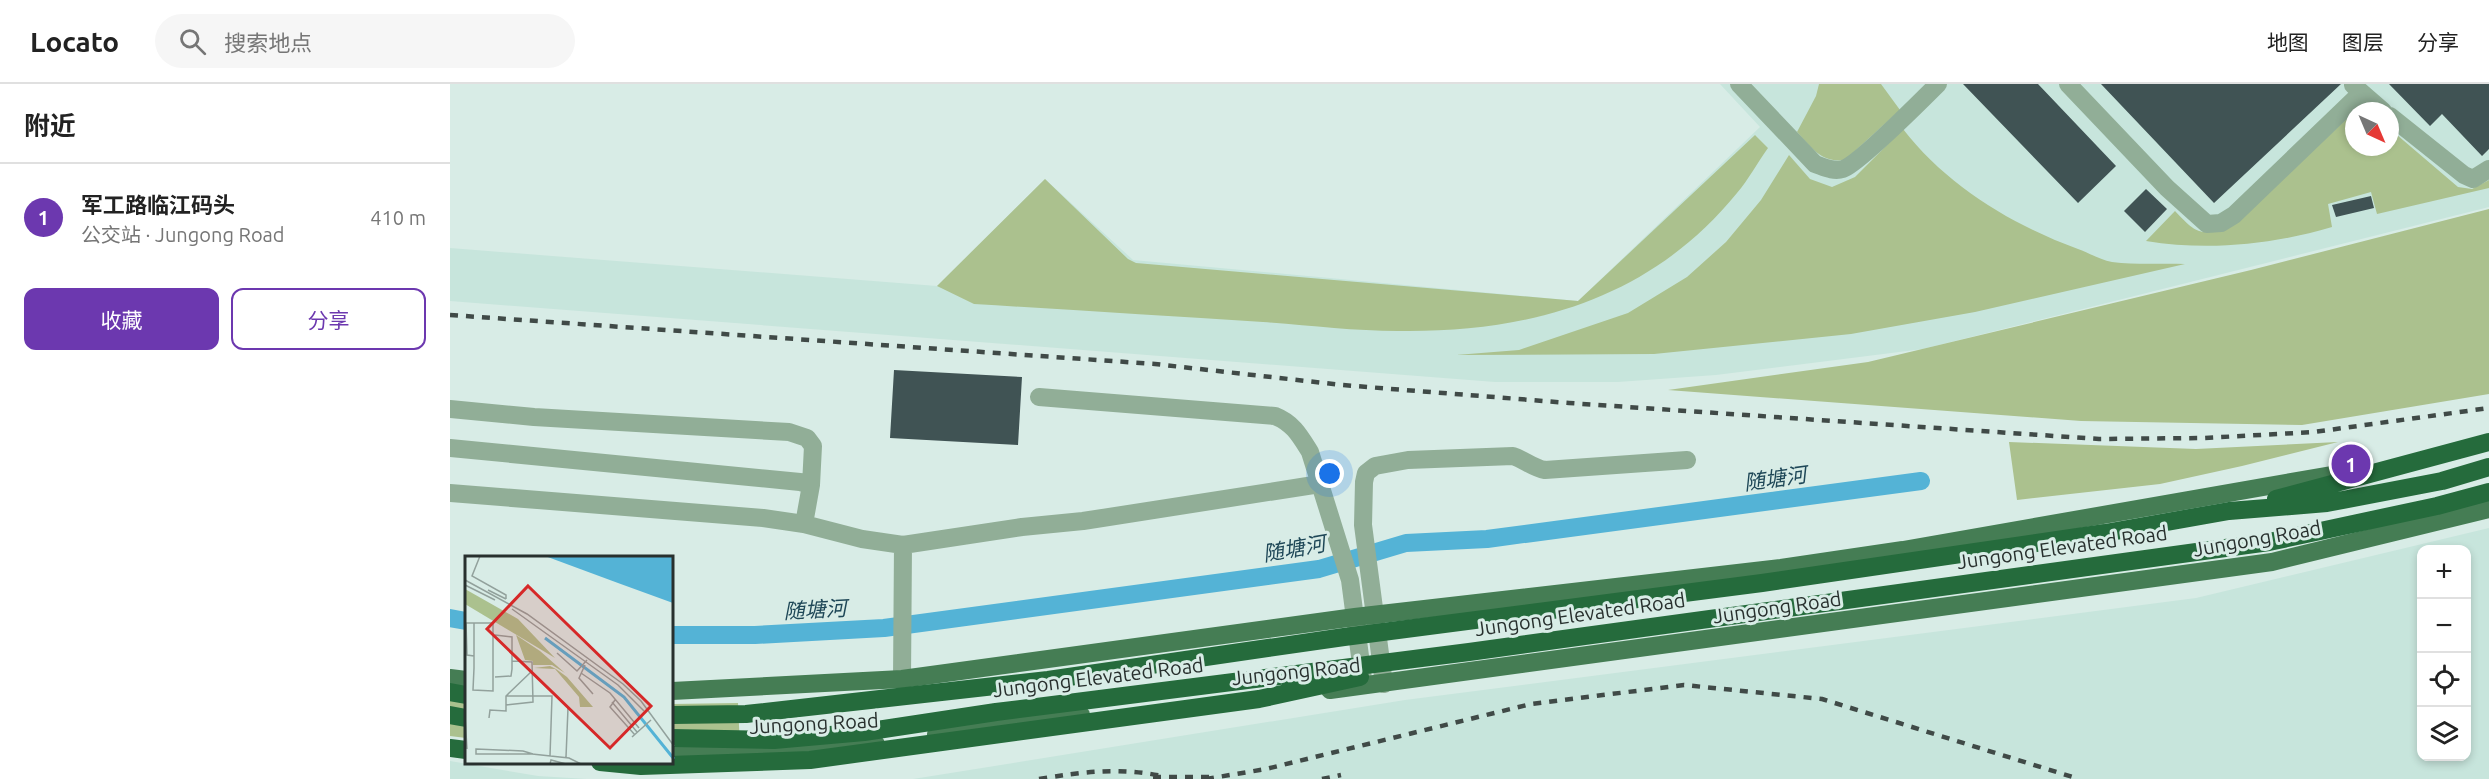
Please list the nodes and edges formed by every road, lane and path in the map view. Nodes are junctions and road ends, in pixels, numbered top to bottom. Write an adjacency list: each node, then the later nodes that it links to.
1 (1739, 84): 7 (lane)
2 (1759, 84): 7 (lane)
3 (1938, 84): 7 (lane)
4 (2068, 84): 5 (lane)
5 (2357, 89): 6 (lane)
6 (2372, 102)
7 (1758, 104)
8 (2399, 123): 9 (lane)
9 (2489, 169)
10 (1039, 397): 17 (lane)
11 (450, 409): 18 (lane)
12 (2489, 442): 22 (highway)
13 (2489, 447): 25 (main road, Jungong Road)
14 (450, 448): 18 (lane)
15 (1687, 460): 25 (lane)
16 (2489, 467): 22 (highway, Jungong Elevated Road)
17 (1320, 484): 24 (lane); 26 (lane)
18 (811, 485): 23 (lane)
19 (2489, 492): 27 (highway, Jungong Elevated Road)
20 (450, 494): 23 (lane)
21 (2489, 509): 31 (main road, Jungong Road)
22 (2229, 512): 37 (highway, Jungong Elevated Road)
23 (804, 524): 24 (lane)
24 (903, 544): 29 (lane)
25 (1375, 615): 26 (main road, Jungong Road); 31 (lane)
26 (1356, 617): 29 (main road, Jungong Road); 32 (lane)
27 (1469, 652): 39 (highway, Jungong Elevated Road); 43 (highway)
28 (450, 678): 30 (main road)
29 (902, 679): 33 (main road, Jungong Road)
30 (465, 680)
31 (1384, 684): 32 (main road, Jungong Road)
32 (1364, 687): 42 (main road, Jungong Road)
33 (674, 691)
34 (450, 692): 35 (highway)
35 (465, 695)
36 (450, 715): 38 (highway)
37 (674, 715)
38 (465, 718)
39 (674, 738)
40 (450, 747): 41 (highway)
41 (465, 748)
42 (674, 752)
43 (620, 764)

